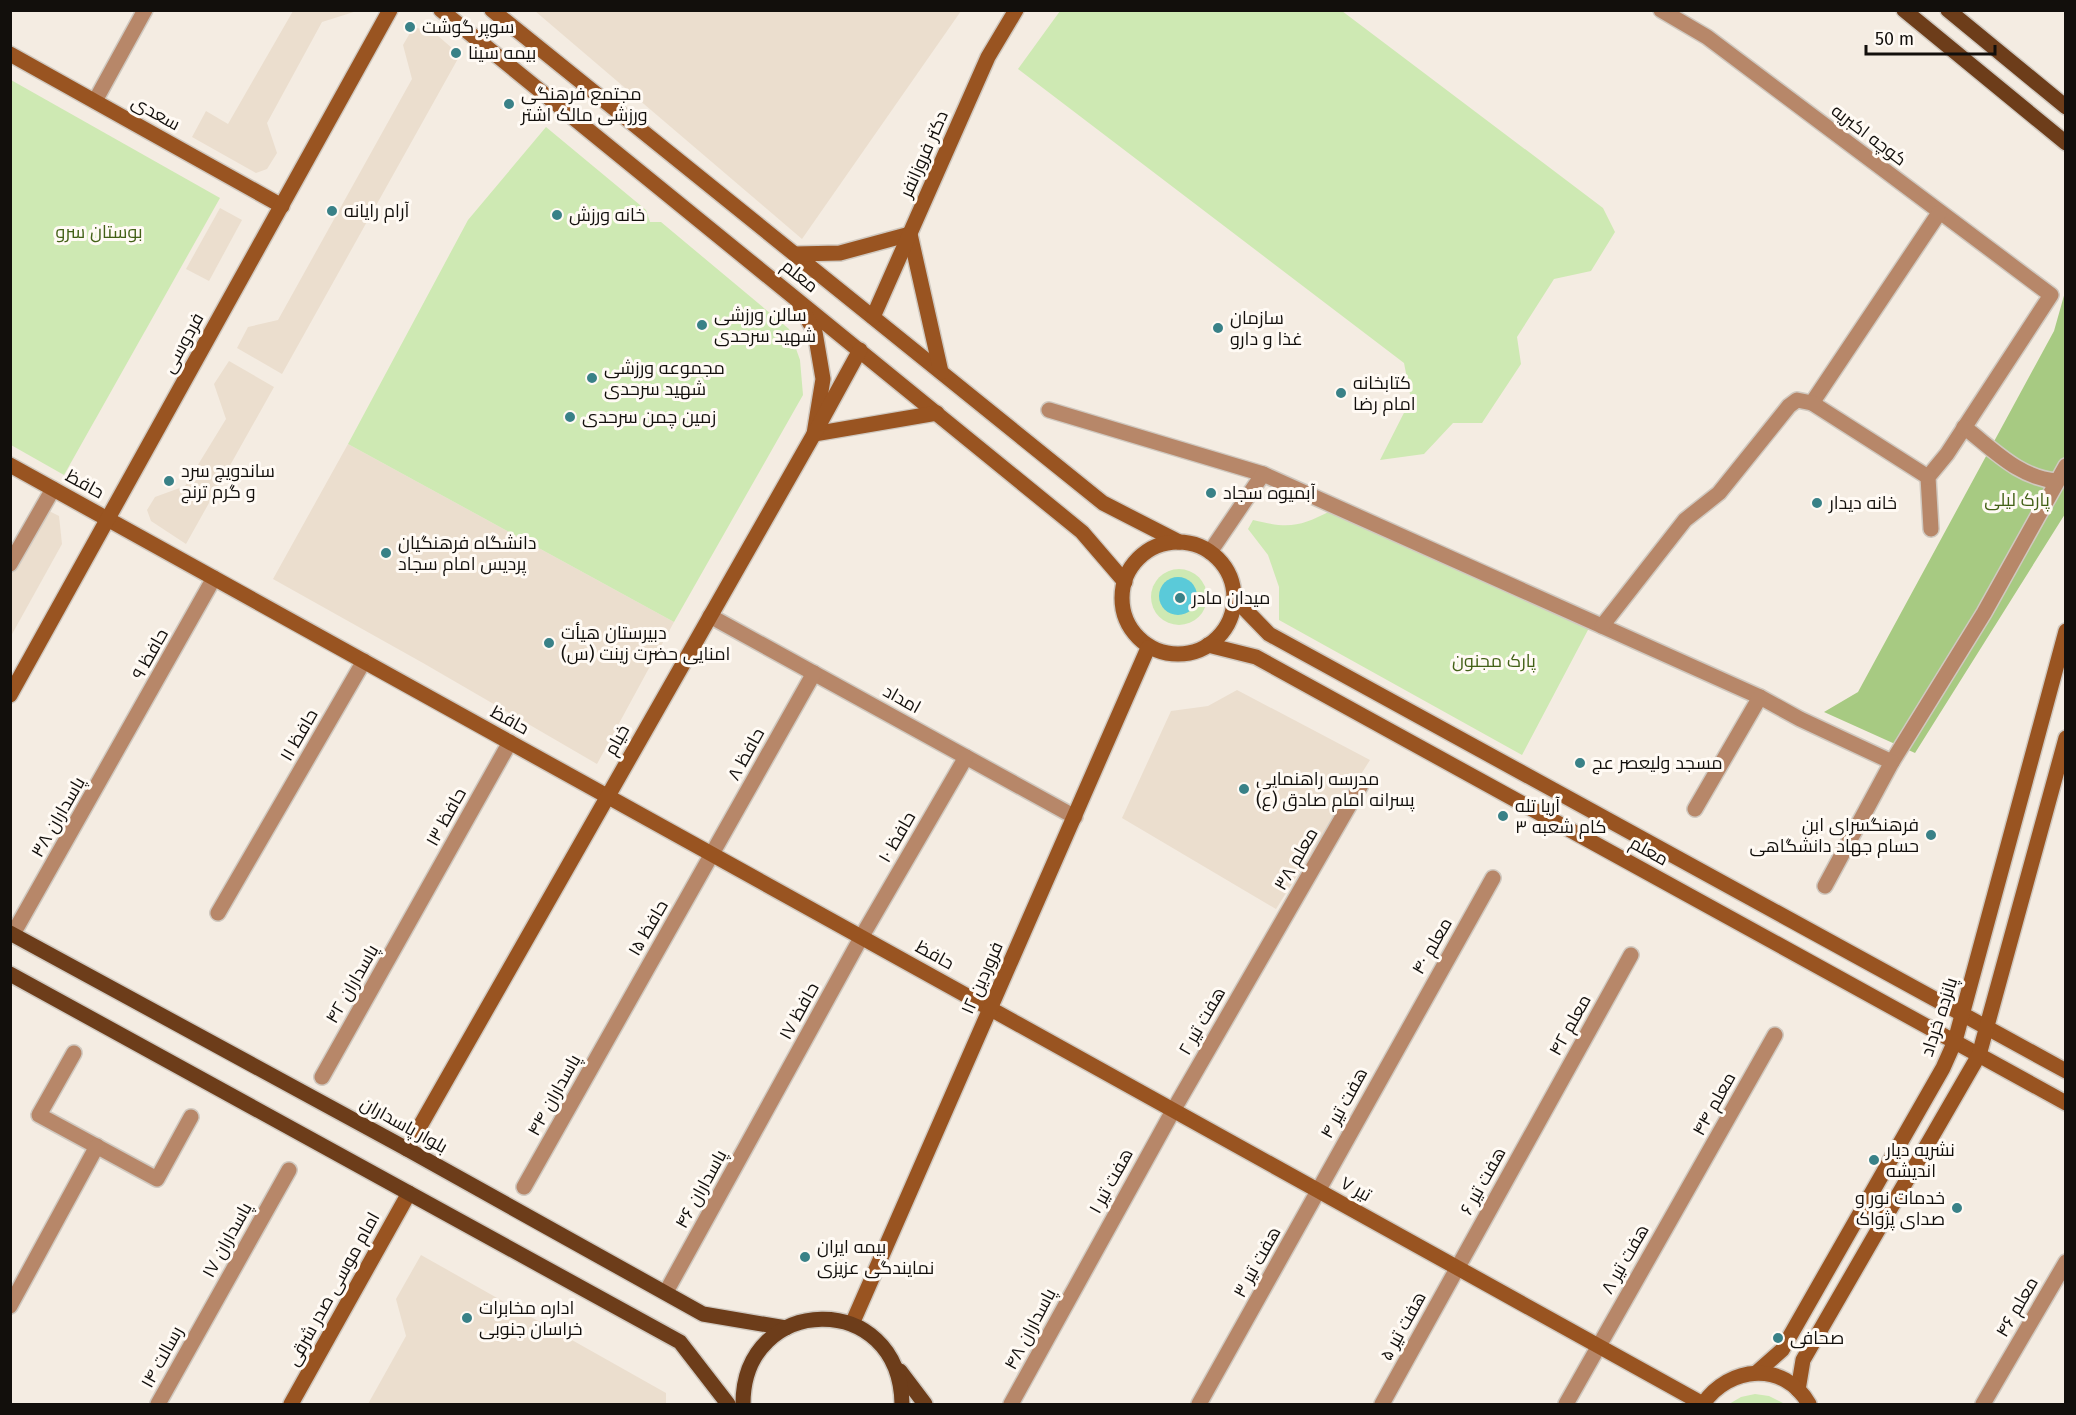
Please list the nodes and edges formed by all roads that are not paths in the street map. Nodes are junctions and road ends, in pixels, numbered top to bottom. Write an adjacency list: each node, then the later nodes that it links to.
1 (145, 10): 10 (street)
2 (390, 10): 13 (street, فردوسی)
3 (441, 10): 17 (street, معلم)
4 (492, 10): 16 (street, معلم)
5 (1016, 10): 15 (street, دکتر فروزانفر)
6 (1661, 10): 14 (street, کوچه اکبریه)
7 (1904, 10): 12 (main road)
8 (1951, 12): 11 (main road)
9 (10, 54): 10 (street, سعدی)
10 (95, 101): 13 (street, سعدی)
11 (2066, 107)
12 (2066, 142)
13 (282, 206): 32 (street, فردوسی)
14 (1939, 213): 21 (street); 24 (street, کوچه اکبریه)
15 (910, 234): 16 (street); 18 (street, دکتر فروزانفر); 20 (street)
16 (795, 254): 18 (street, معلم)
17 (794, 297): 19 (street, معلم); 25 (street)
18 (873, 317): 20 (street, معلم)
19 (860, 350): 23 (street, معلم); 25 (street, خیام)
20 (940, 372): 34 (street, معلم)
21 (1812, 403): 29 (street); 41 (street)
22 (1049, 410): 28 (street)
23 (937, 413): 25 (street); 38 (street, معلم)
24 (1964, 427): 29 (street); 30 (street)
25 (814, 434): 40 (street, خیام)
26 (10, 465): 31 (street, حافظ)
27 (2066, 466): 30 (street)
28 (1263, 474): 35 (street); 41 (street)
29 (1928, 477): 33 (street)
30 (2057, 481): 53 (street)
31 (53, 489): 32 (street, حافظ); 36 (street)
32 (108, 519): 37 (street, حافظ); 47 (street, فردوسی)
33 (1931, 529)
34 (1179, 542): 35 (street); 38 (street)
35 (1210, 552): 39 (street)
36 (10, 564)
37 (214, 578): 45 (street, حافظ); 51 (street, حافظ ۹)
38 (1125, 582): 44 (street)
39 (1235, 599): 43 (street); 69 (street, معلم)
40 (710, 616): 46 (street, امداد); 55 (street, خیام)
41 (1602, 626): 48 (street)
42 (2066, 631): 69 (street, پانزده خرداد)
43 (1208, 645): 44 (street); 74 (street, معلم)
44 (1148, 648): 57 (street, ۱۲ فروردین)
45 (364, 661): 50 (street, حافظ); 62 (street, حافظ ۱۱)
46 (814, 673): 52 (street, امداد); 58 (street, حافظ ۸)
47 (10, 694)
48 (1760, 697): 53 (street); 56 (street)
49 (2066, 738): 71 (street)
50 (510, 742): 55 (street, حافظ); 61 (street, حافظ ۱۳)
51 (119, 749): 63 (street, پاسداران ۳۸)
52 (966, 757): 57 (street, امداد); 64 (street, حافظ ۱۰)
53 (1892, 762): 60 (street)
54 (1361, 785): 65 (street, معلم ۳۸)
55 (608, 796): 58 (street, حافظ); 85 (street, خیام)
56 (1695, 809)
57 (1075, 817): 68 (street, ۱۲ فروردین)
58 (713, 854): 64 (street, حافظ); 70 (street, حافظ ۱۵)
59 (1493, 878): 72 (street, معلم ۴۰)
60 (1825, 886)
61 (416, 911): 78 (street, پاسداران ۴۲)
62 (218, 913)
63 (12, 934): 85 (main road, بلوار پاسداران)
64 (862, 936): 68 (street, حافظ); 80 (street, حافظ ۱۷)
65 (1264, 952): 81 (street, هفت تیر ۲)
66 (1631, 955): 82 (street, معلم ۴۲)
67 (10, 974): 90 (main road)
68 (991, 1008): 81 (street, ۷ تیر); 96 (street, ۱۲ فروردین)
69 (1962, 1015): 71 (street, معلم); 74 (street, پانزده خرداد)
70 (618, 1021): 87 (street, پاسداران ۴۴)
71 (1988, 1029): 76 (street); 77 (street, معلم)
72 (1405, 1033): 88 (street, هفت تیر ۴)
73 (1775, 1035): 89 (street, معلم ۴۴)
74 (1955, 1041): 76 (street, معلم); 101 (street, پانزده خرداد)
75 (74, 1053): 84 (street)
76 (1979, 1055): 79 (street, معلم); 102 (street)
77 (2066, 1071)
78 (322, 1077)
79 (2066, 1103)
80 (770, 1104): 94 (street, پاسداران ۴۶)
81 (1174, 1109): 88 (street, ۷ تیر); 93 (street, هفت تیر ۱)
82 (1543, 1113): 92 (street, هفت تیر ۶)
83 (191, 1117): 84 (street)
84 (97, 1146): 95 (street)
85 (407, 1149): 94 (main road, بلوار پاسداران)
86 (289, 1170): 98 (street, پاسداران ۱۷)
87 (524, 1187)
88 (1318, 1191): 92 (street, ۷ تیر); 110 (street, هفت تیر ۳)
89 (1686, 1192): 99 (street, هفت تیر ۸)
90 (409, 1193): 104 (street, امام موسی صدر شرقی); 105 (main road)
91 (2066, 1262): 115 (street, معلم ۴۶)
92 (1457, 1267): 99 (street, ۷ تیر); 111 (street, هفت تیر ۵)
93 (1083, 1271): 109 (street, پاسداران ۴۸)
94 (666, 1292): 97 (main road, بلوار پاسداران)
95 (10, 1306)
96 (852, 1324): 97 (main road); 100 (main road)
97 (786, 1328): 106 (main road)
98 (200, 1329): 103 (street, رسالت ۱۴)
99 (1599, 1345): 112 (street, هفت تیر ۸); 113 (street, ۷ تیر)
100 (896, 1367): 107 (main road); 108 (main road)
101 (1756, 1373): 102 (street); 113 (street)
102 (1798, 1390): 114 (street)
103 (158, 1404)
104 (291, 1404)
105 (728, 1404)
106 (743, 1404)
107 (902, 1404)
108 (925, 1404)
109 (1011, 1404)
110 (1199, 1404)
111 (1382, 1404)
112 (1566, 1404)
113 (1703, 1404)
114 (1809, 1404)
115 (1983, 1404)

